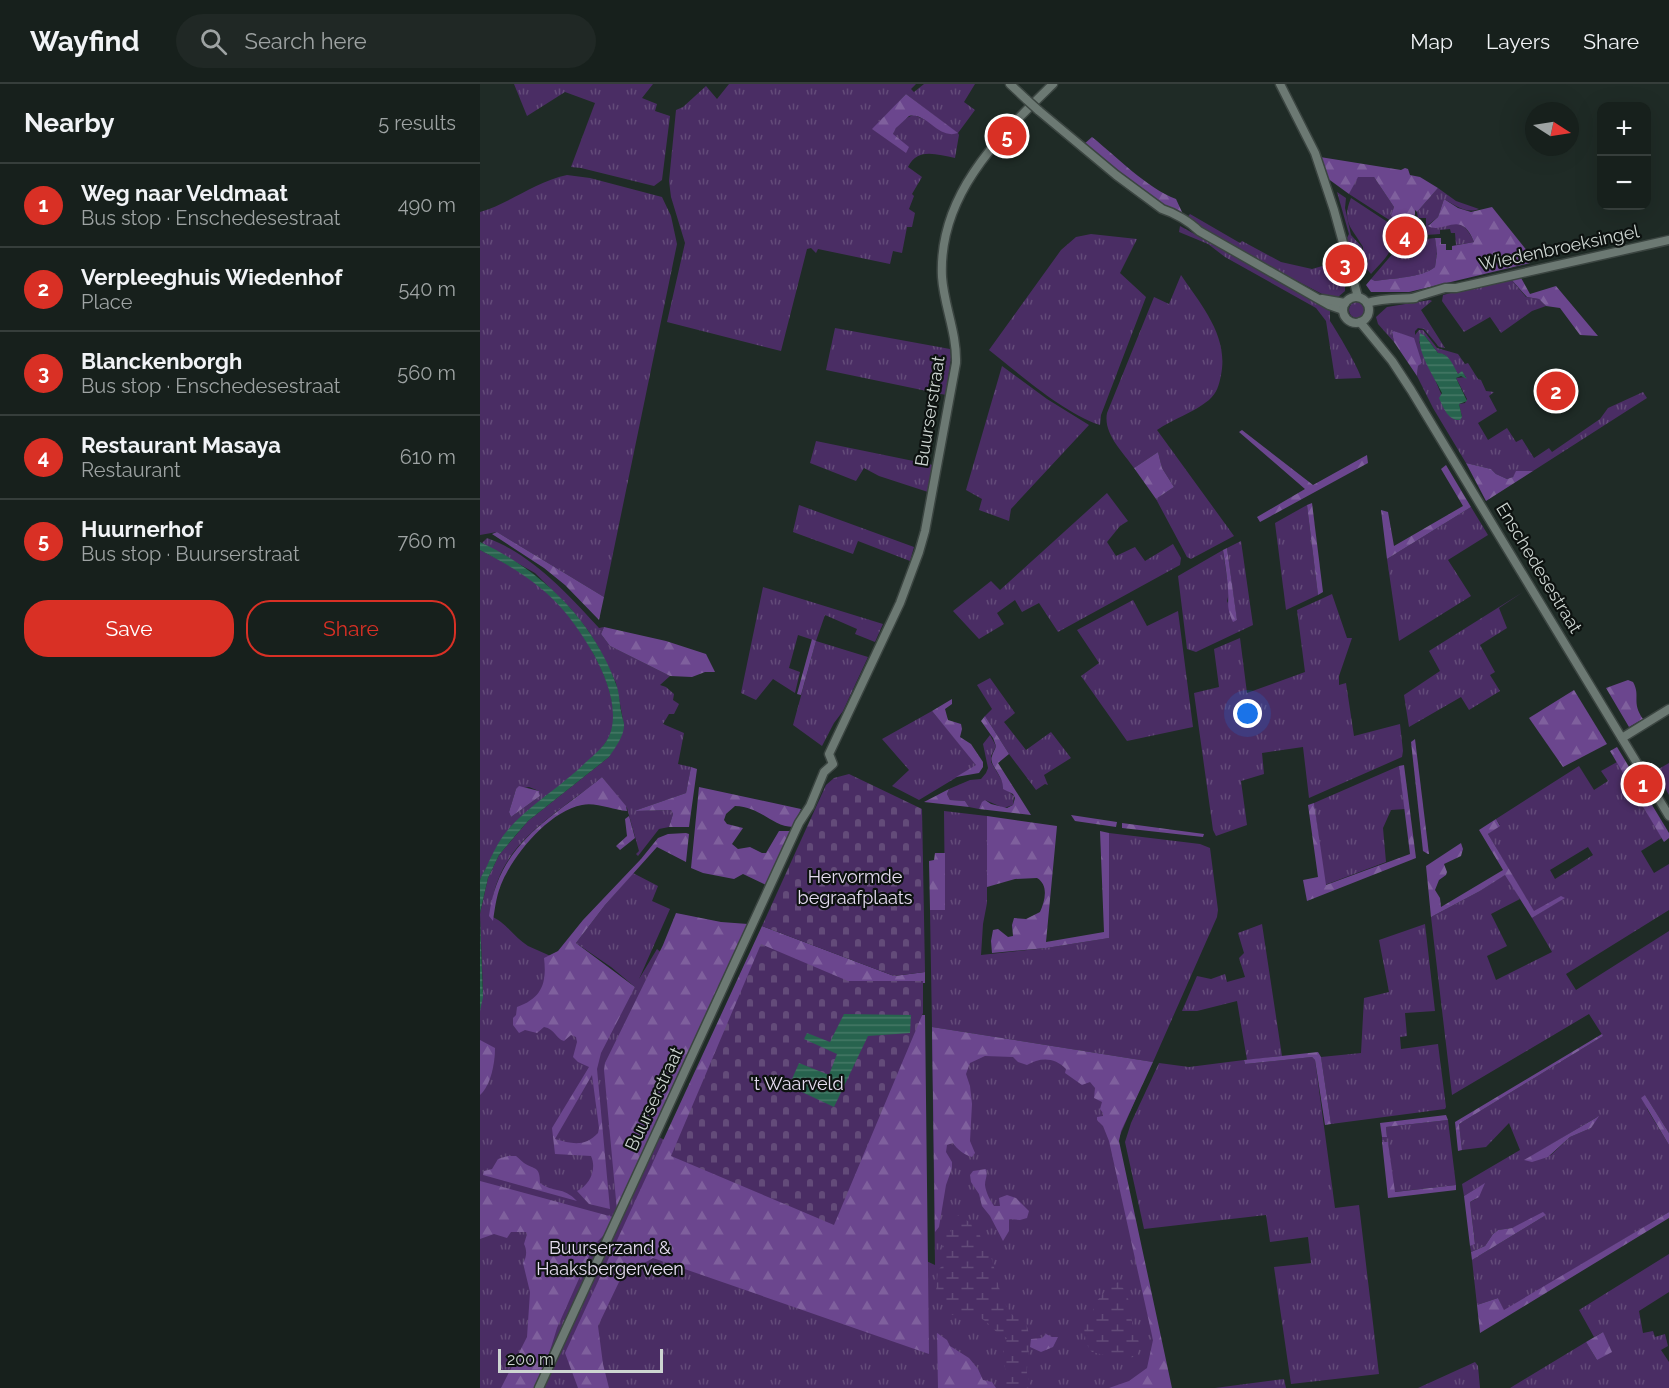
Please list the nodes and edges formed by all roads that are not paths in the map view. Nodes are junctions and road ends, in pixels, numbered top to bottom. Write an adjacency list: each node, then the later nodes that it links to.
1 (1010, 84): 5 (main road, bridge)
2 (1053, 84): 11 (main road, Buurserstraat)
3 (1280, 84): 5 (main road)
4 (1669, 240): 6 (main road, Wiedenbroeksingel)
5 (1350, 302): 6 (main road); 7 (main road)
6 (1368, 306): 7 (main road)
7 (1362, 321): 9 (main road, Enschedesestraat)
8 (1669, 710): 9 (main road)
9 (1622, 738): 10 (main road, Enschedesestraat)
10 (1669, 816)
11 (539, 1388)

